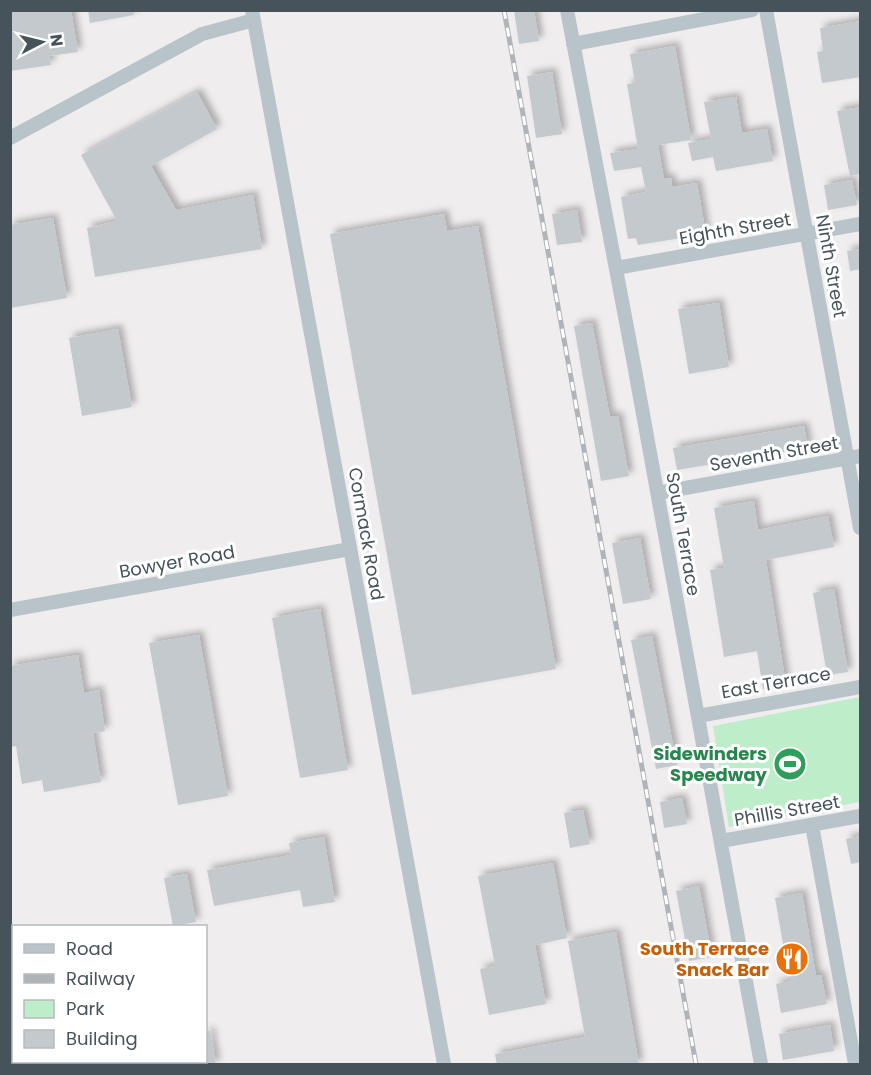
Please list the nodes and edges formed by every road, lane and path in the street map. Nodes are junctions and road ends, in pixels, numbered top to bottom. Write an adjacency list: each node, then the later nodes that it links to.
1 (567, 10): 5 (street, South Terrace)
2 (752, 10): 5 (street)
3 (766, 10): 8 (street, Ninth Street)
4 (253, 16): 6 (street); 13 (street, Cormack Road)
5 (573, 44): 9 (street, South Terrace)
6 (10, 138)
7 (861, 224): 8 (street, Eighth Street)
8 (807, 234): 9 (street, Eighth Street); 10 (street, Ninth Street)
9 (616, 268): 11 (street, South Terrace)
10 (854, 458): 11 (street, Seventh Street); 12 (street, Ninth Street)
11 (658, 493): 16 (street, South Terrace)
12 (861, 528)
13 (350, 549): 14 (street, Bowyer Road); 20 (street, Cormack Road)
14 (10, 610)
15 (861, 687): 16 (street, East Terrace)
16 (698, 716): 19 (street, South Terrace)
17 (861, 816): 18 (street, Phillis Street)
18 (812, 825): 19 (street, Phillis Street); 22 (street)
19 (721, 841): 21 (street, South Terrace)
20 (444, 1065)
21 (761, 1065)
22 (855, 1065)

